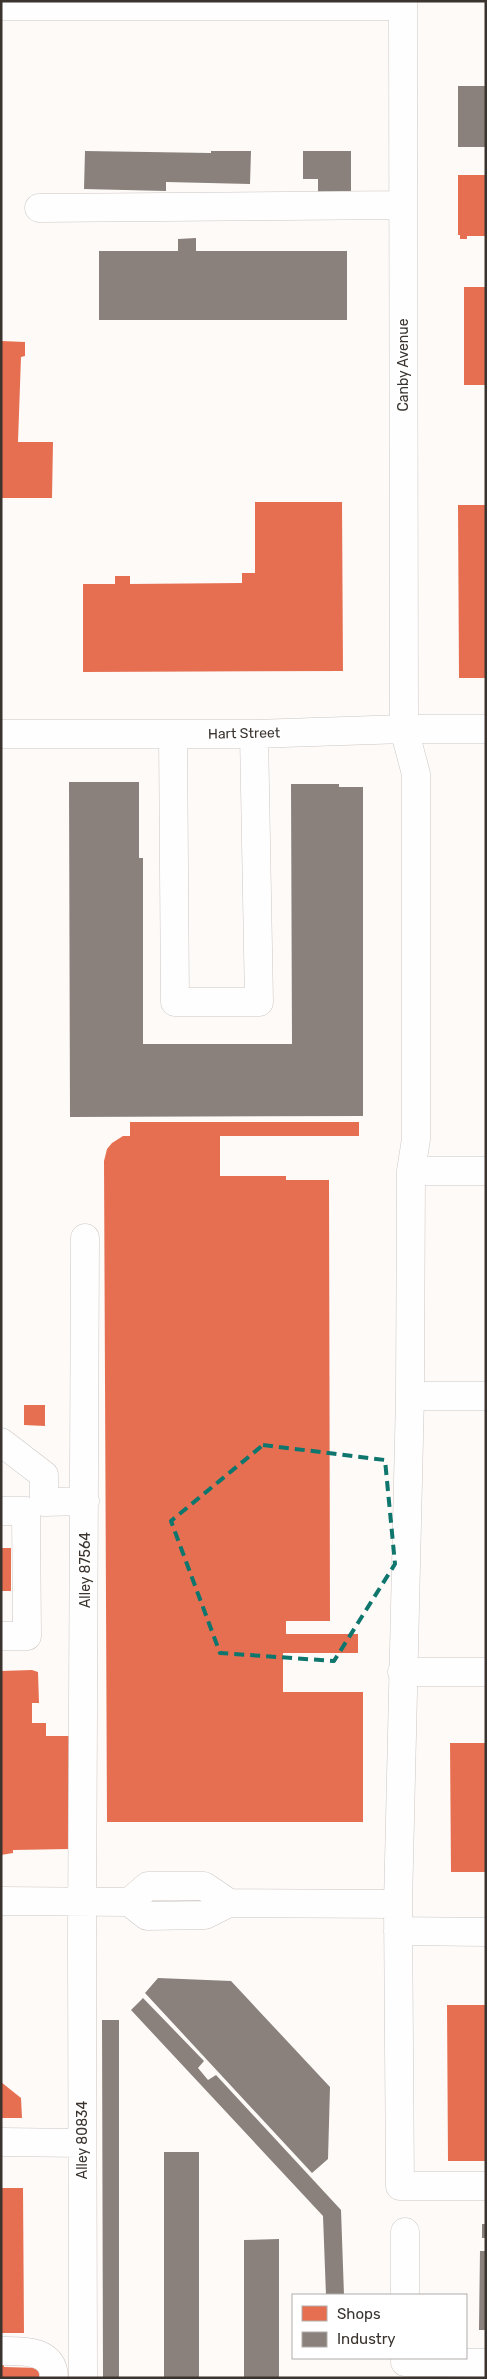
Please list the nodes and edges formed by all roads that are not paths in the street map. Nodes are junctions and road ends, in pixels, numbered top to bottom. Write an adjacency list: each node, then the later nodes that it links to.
1 (403, 4): 2 (street); 3 (street, Canby Avenue)
2 (1, 6)
3 (403, 205): 4 (street); 5 (street, Canby Avenue)
4 (39, 208)
5 (404, 728): 6 (street, Hart Street); 9 (street, Hart Street); 10 (street, Canby Avenue)
6 (486, 729)
7 (1, 734): 8 (street, Hart Street)
8 (173, 734): 9 (street, Hart Street); 9 (street)
9 (254, 734)
10 (411, 1170): 11 (street); 13 (street, Canby Avenue)
11 (486, 1171)
12 (85, 1238): 16 (street, Alley 87564)
13 (410, 1396): 14 (street); 19 (street, Canby Avenue)
14 (486, 1396)
15 (1, 1442): 16 (street)
16 (85, 1501): 22 (street, Alley 87564)
17 (1, 1511): 18 (street)
18 (1, 1636)
19 (402, 1672): 20 (street); 23 (street, Canby Avenue)
20 (486, 1672)
21 (1, 1901): 22 (street)
22 (82, 1902): 23 (street); 27 (street, Alley 80834)
23 (398, 1904): 24 (street, Canby Avenue)
24 (398, 1931): 25 (street); 28 (street, Canby Avenue)
25 (486, 1932)
26 (1, 2142): 27 (street)
27 (82, 2143): 35 (street, Alley 80834)
28 (486, 2186)
29 (406, 2232): 30 (street)
30 (405, 2294)
31 (1, 2351): 34 (street)
32 (486, 2363): 33 (street)
33 (405, 2366)
34 (54, 2378)
35 (83, 2378)

